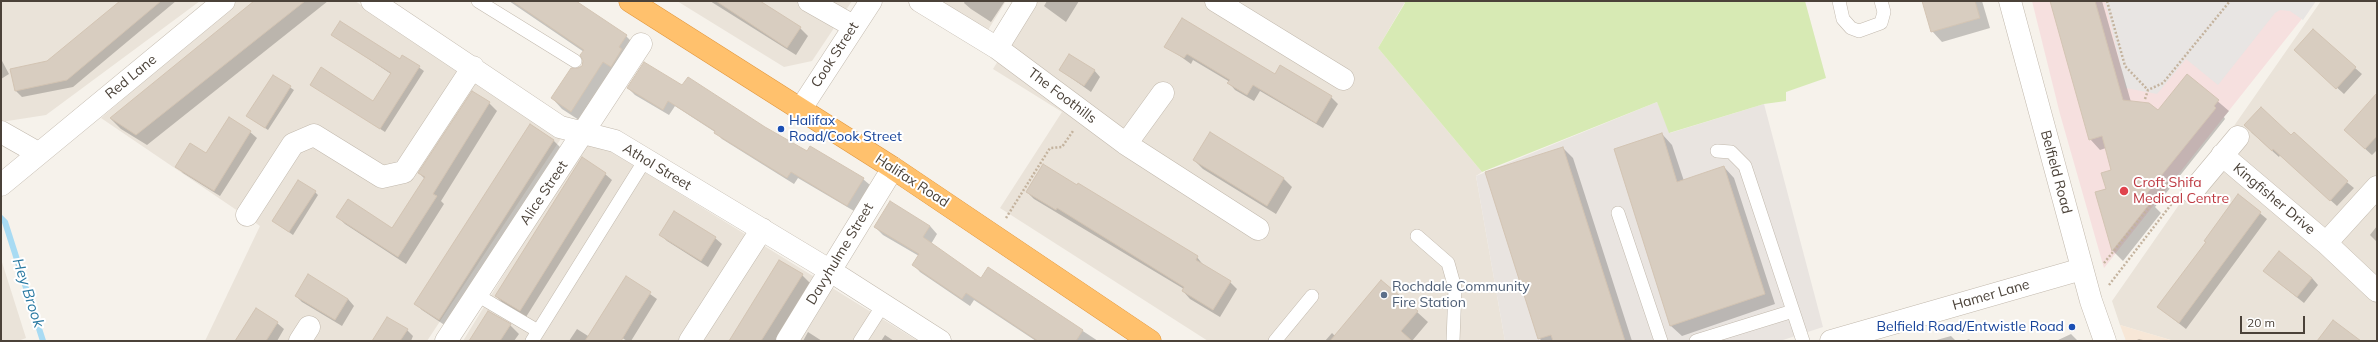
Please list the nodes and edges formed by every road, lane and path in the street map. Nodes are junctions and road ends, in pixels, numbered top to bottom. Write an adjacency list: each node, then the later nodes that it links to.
1 (224, 1): 32 (street, Red Lane)
2 (372, 1): 20 (street, Athol Street)
3 (478, 1): 19 (lane)
4 (630, 1): 25 (highway, Halifax Road)
5 (809, 1): 16 (street)
6 (871, 1): 16 (street, Cook Street)
7 (920, 1): 18 (street, The Foothills)
8 (1026, 1): 18 (street)
9 (1216, 1): 15 (street)
10 (1839, 1): 11 (lane)
11 (1881, 1)
12 (2010, 1): 47 (street, Belfield Road)
13 (2107, 1): 22 (path)
14 (2230, 1): 22 (path)
15 (1248, 9): 21 (street)
16 (853, 26): 25 (street, Cook Street)
17 (641, 44): 28 (street, Alice Street)
18 (998, 48): 26 (street, The Foothills)
19 (575, 61)
20 (473, 67): 28 (street, Athol Street); 41 (street)
21 (1343, 79)
22 (2148, 90): 24 (path)
23 (1163, 93): 30 (street)
24 (2145, 99)
25 (800, 110): 35 (highway, Halifax Road)
26 (1084, 113): 30 (street, The Foothills); 44 (path)
27 (1, 132): 32 (street)
28 (585, 132): 34 (street, Athol Street); 50 (street, Alice Street)
29 (2238, 137): 33 (street, Kingfisher Drive)
30 (1126, 144): 43 (street, The Foothills)
31 (1717, 151): 54 (lane)
32 (38, 153): 37 (street, Red Lane)
33 (2222, 155): 39 (street, Kingfisher Drive); 46 (street, Kingfisher Drive)
34 (645, 160): 42 (street, Athol Street); 55 (lane)
35 (893, 168): 44 (highway, Halifax Road); 48 (street, Davyhulme Street)
36 (2177, 173): 47 (path)
37 (3, 183)
38 (2377, 188): 46 (street, Kingfisher Drive)
39 (2192, 192): 52 (path)
40 (1618, 213): 64 (lane)
41 (247, 215)
42 (762, 229): 48 (street, Athol Street); 58 (street)
43 (1258, 229)
44 (995, 236): 61 (highway, Halifax Road)
45 (1417, 236): 63 (lane)
46 (2326, 243): 49 (street, Kingfisher Drive)
47 (2082, 269): 52 (street, Belfield Road); 67 (street, Hamer Lane)
48 (829, 270): 53 (street, Athol Street); 59 (street, Davyhulme Street)
49 (2377, 292)
50 (477, 295): 55 (lane); 57 (street, Alice Street)
51 (1312, 296): 62 (lane)
52 (2091, 301): 68 (street, Belfield Road)
53 (883, 304): 56 (street, Athol Street); 60 (lane)
54 (1793, 311): 65 (lane); 66 (lane)
55 (535, 336)
56 (936, 340)
57 (446, 341)
58 (690, 341)
59 (788, 341)
60 (860, 341)
61 (1150, 341)
62 (1276, 341)
63 (1453, 341)
64 (1661, 341)
65 (1696, 341)
66 (1803, 341)
67 (1831, 341)
68 (2105, 341)

